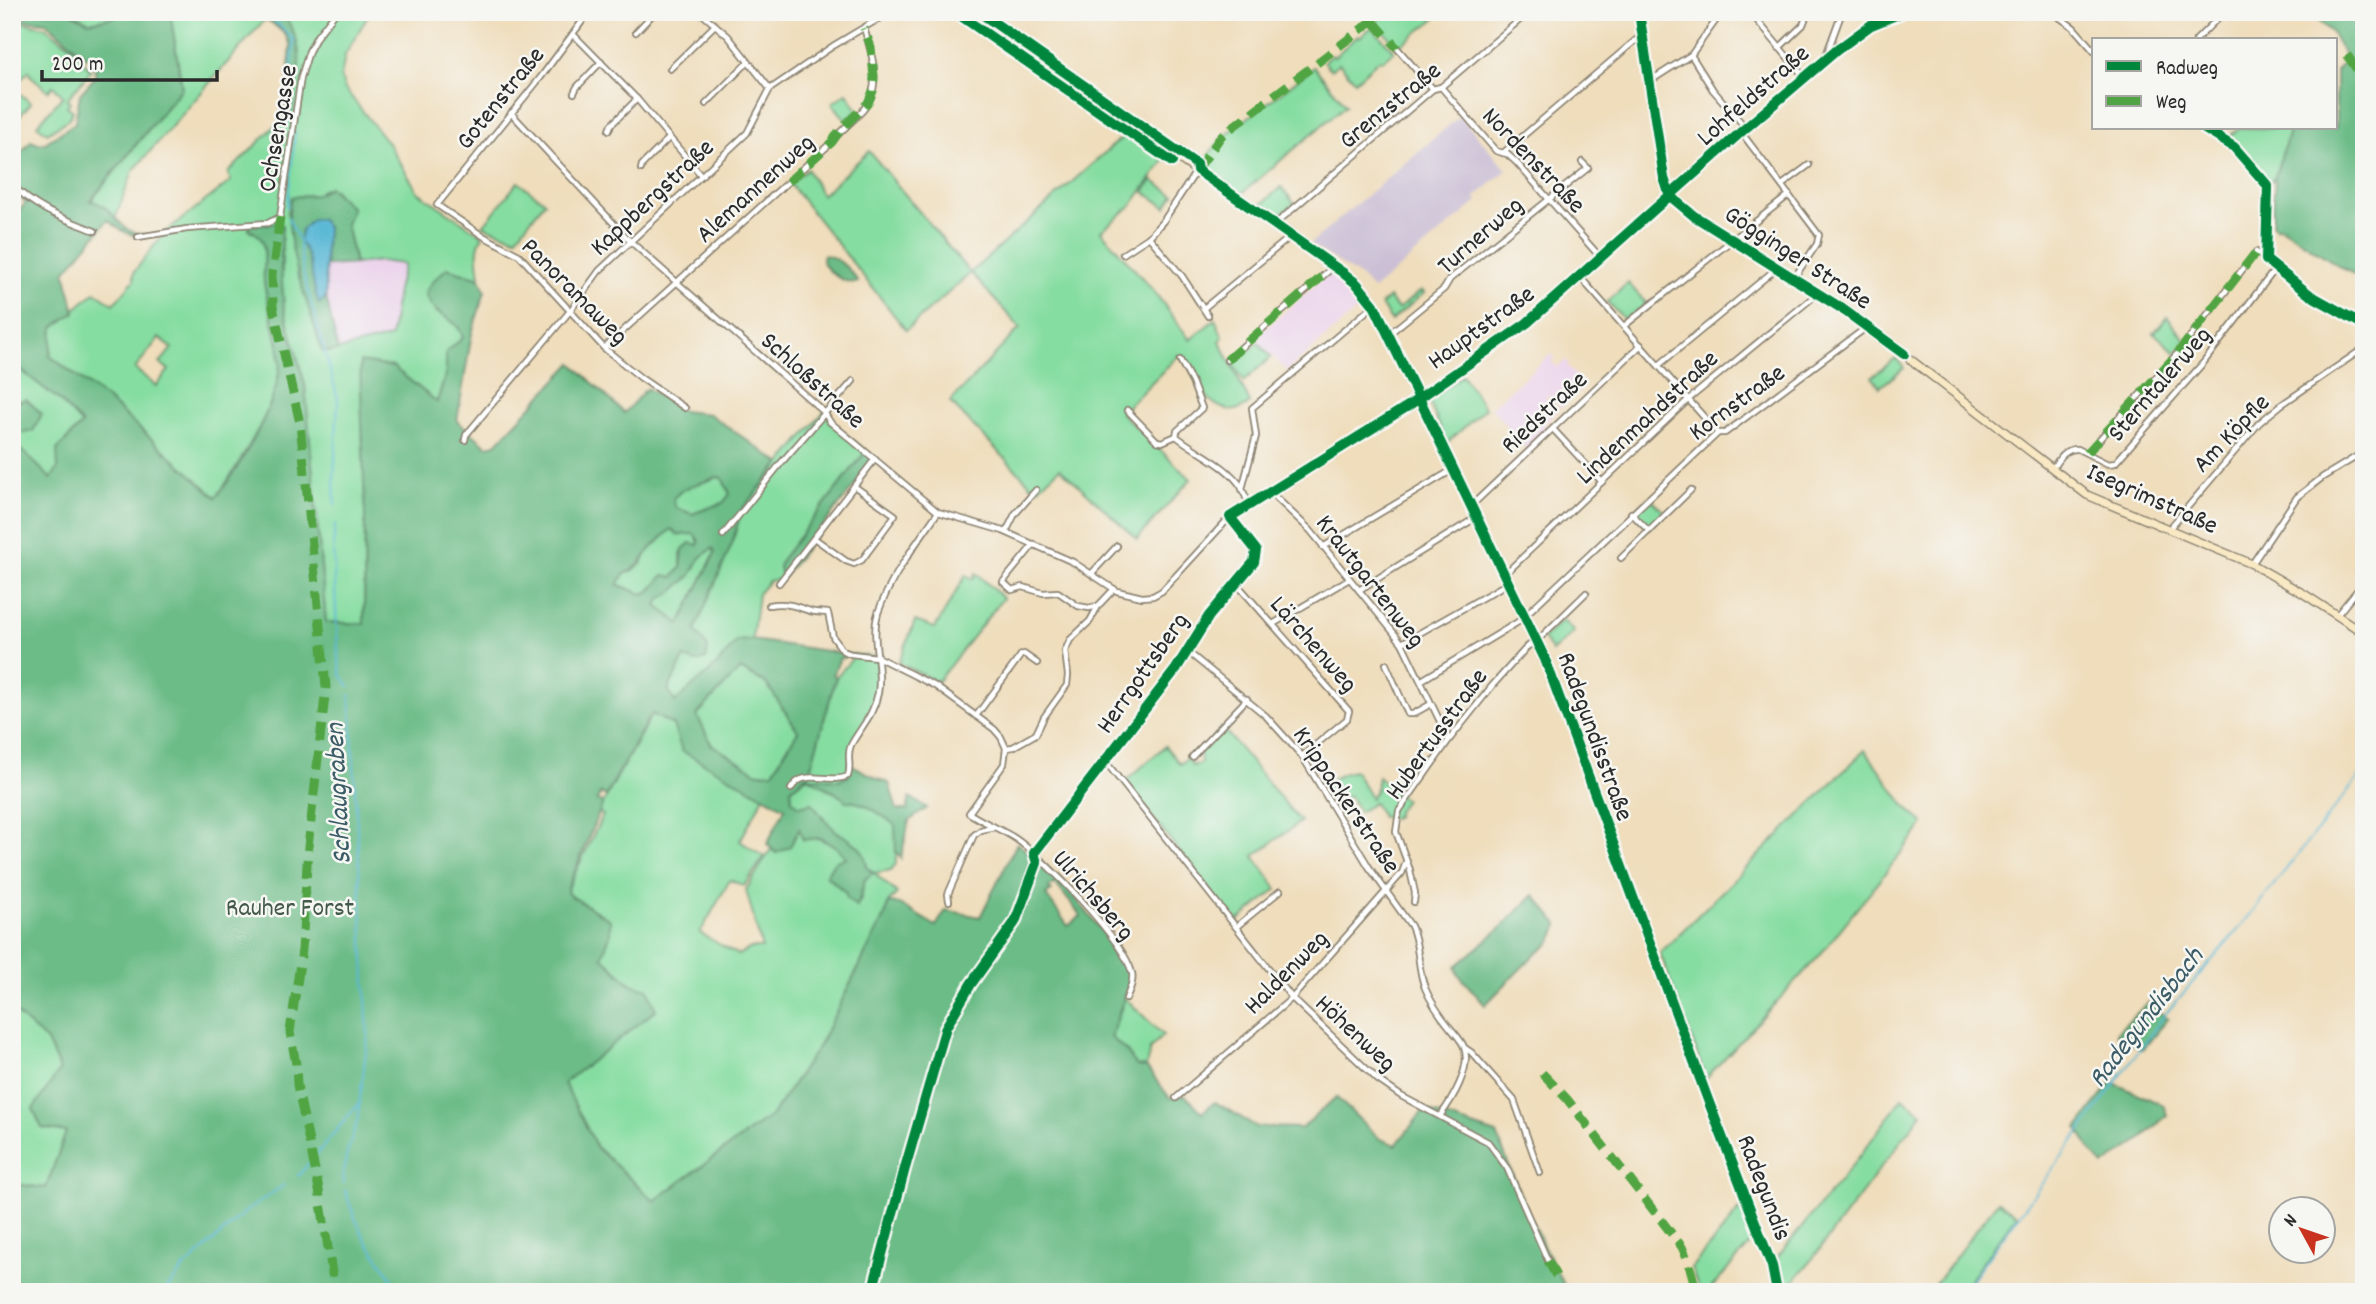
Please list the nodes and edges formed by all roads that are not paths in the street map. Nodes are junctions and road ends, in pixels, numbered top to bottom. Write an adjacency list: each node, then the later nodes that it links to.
1 (336, 12): 58 (street, Ochsengasse)
2 (589, 12): 19 (street, Gotenstraße)
3 (655, 12): 18 (street)
4 (701, 12): 16 (street)
5 (890, 12): 17 (street, Kappbergstraße)
6 (968, 12): 47 (street, Radegundisstraße)
7 (1529, 12): 32 (street, Grenzstraße)
8 (1639, 12): 20 (street)
9 (1722, 12): 25 (street)
10 (1749, 12): 23 (street)
11 (1808, 12): 23 (street)
12 (1842, 12): 28 (street, Lohfeldstraße)
13 (1903, 12): 28 (street, Lohfeldstraße)
14 (2052, 12): 24 (street)
15 (2224, 12): 21 (street)
16 (715, 25): 27 (street); 29 (street)
17 (864, 28): 33 (street, Kappbergstraße); 70 (street, Alemannenweg)
18 (636, 32)
19 (573, 34): 26 (street); 38 (street, Gotenstraße)
20 (1643, 34): 31 (street); 43 (street)
21 (2198, 38)
22 (1397, 48): 34 (street)
23 (1779, 48): 30 (street)
24 (2092, 49)
25 (1690, 55): 31 (street); 40 (street)
26 (601, 62): 35 (street); 36 (street)
27 (748, 62): 33 (street); 37 (street)
28 (1824, 62): 30 (street, Lohfeldstraße)
29 (670, 69)
30 (1805, 78): 40 (street, Lohfeldstraße)
31 (1650, 81): 53 (street)
32 (1441, 87): 34 (street, Grenzstraße); 43 (street, Nordenstraße)
33 (770, 89): 49 (street, Kappbergstraße)
34 (1433, 89): 56 (street, Grenzstraße)
35 (574, 93)
36 (637, 99): 39 (street); 42 (street)
37 (706, 104)
38 (511, 113): 55 (street, Gotenstraße); 62 (street, Schloßstraße)
39 (609, 130)
40 (1744, 130): 51 (street); 53 (street, Lohfeldstraße)
41 (2206, 130): 48 (street)
42 (669, 138): 46 (street); 49 (street)
43 (1503, 153): 54 (street, Nordenstraße)
44 (1582, 162): 54 (street, Turnerweg)
45 (1809, 165): 51 (street)
46 (641, 169)
47 (1197, 170): 56 (street, Radegundisstraße); 59 (street)
48 (2258, 174)
49 (701, 175): 62 (street, Kappbergstraße)
50 (12, 184): 57 (street)
51 (1782, 185): 52 (street)
52 (1789, 195): 61 (street); 69 (street)
53 (1670, 196): 61 (street, Gögginger Straße); 64 (street, Hauptstraße)
54 (1549, 199): 64 (street, Nordenstraße); 79 (street, Turnerweg)
55 (437, 205): 74 (street, Panoramaweg)
56 (1274, 225): 60 (street, Radegundisstraße)
57 (95, 231)
58 (138, 237)
59 (1149, 237): 63 (street); 73 (street)
60 (1290, 237): 65 (street, Radegundisstraße); 73 (street)
61 (1733, 240): 66 (street, Gögginger Straße); 77 (street)
62 (630, 241): 70 (street, Schloßstraße); 74 (street, Kappbergstraße)
63 (1124, 254)
64 (1601, 258): 68 (street, Hauptstraße)
65 (1334, 266): 72 (street, Radegundisstraße); 85 (street)
66 (1777, 268): 69 (street, Gögginger Straße); 86 (street)
67 (2276, 268): 76 (street); 98 (street, Sterntalerweg); 98 (street)
68 (1580, 276): 77 (street); 88 (street, Hauptstraße)
69 (1794, 278): 71 (street, Gögginger Straße)
70 (676, 281): 81 (street, Alemannenweg); 92 (street, Schloßstraße)
71 (1818, 293): 78 (street, Gögginger Straße); 89 (street, Lindenmahdstraße)
72 (1374, 305): 79 (street, Radegundisstraße); 104 (street)
73 (1204, 308): 75 (street)
74 (570, 311): 81 (street, Panoramaweg); 96 (street, Kappbergstraße)
75 (1208, 316)
76 (2364, 325)
77 (1624, 326): 80 (street)
78 (1868, 327): 83 (street, Gögginger Straße); 94 (street, Kornstraße)
79 (1389, 334): 88 (street, Radegundisstraße)
80 (1641, 345): 86 (street); 93 (street, Riedstraße)
81 (604, 348): 90 (street, Panoramaweg)
82 (2364, 348): 114 (street, Am Köpfle)
83 (1904, 354): 101 (street, Isegrimstraße)
84 (1180, 360): 95 (street)
85 (1227, 360)
86 (1659, 365): 89 (street)
87 (853, 381): 92 (street)
88 (1420, 398): 100 (street, Radegundisstraße); 107 (street, Hauptstraße)
89 (1689, 398): 94 (street); 102 (street, Lindenmahdstraße)
90 (685, 408)
91 (1127, 410): 95 (street)
92 (824, 412): 99 (street, Schloßstraße); 116 (street)
93 (1553, 429): 102 (street); 109 (street, Riedstraße)
94 (1718, 433): 111 (street, Kornstraße)
95 (1176, 436): 104 (street)
96 (465, 440)
97 (2364, 452): 123 (street)
98 (2087, 453): 101 (street, Sterntalerweg)
99 (875, 459): 103 (street); 110 (street, Schloßstraße)
100 (1454, 468): 109 (street, Radegundisstraße); 121 (street)
101 (2051, 469): 114 (street, Isegrimstraße)
102 (1602, 482): 125 (street, Lindenmahdstraße)
103 (854, 486): 118 (street); 118 (street)
104 (1242, 489): 108 (street)
105 (1035, 490): 117 (street)
106 (1691, 490): 115 (street)
107 (1269, 491): 108 (street, Hauptstraße); 121 (street, Krautgartenweg)
108 (1249, 504): 113 (street, Hauptstraße)
109 (1472, 505): 112 (street, Radegundisstraße)
110 (938, 512): 117 (street, Schloßstraße); 144 (street)
111 (1631, 513): 115 (street); 137 (street, Kornstraße)
112 (1477, 516): 125 (street, Radegundisstraße); 132 (street)
113 (1230, 517): 129 (street, Herrgottsberg); 134 (street, Hauptstraße)
114 (2169, 529): 123 (street, Isegrimstraße)
115 (1649, 531): 122 (street)
116 (723, 532)
117 (1006, 532): 119 (street, Schloßstraße)
118 (814, 538): 128 (street)
119 (1034, 544): 124 (street, Schloßstraße); 136 (street)
120 (1117, 546): 124 (street)
121 (1324, 548): 126 (street, Krautgartenweg)
122 (1621, 558)
123 (2252, 564): 138 (street, Isegrimstraße)
124 (1092, 573): 131 (street, Schloßstraße)
125 (1506, 574): 130 (street, Radegundisstraße)
126 (1349, 579): 132 (street, Krautgartenweg); 139 (street)
127 (2364, 582): 138 (street)
128 (779, 583)
129 (1236, 583): 139 (street, Lärchenweg); 143 (street, Herrgottsberg)
130 (1509, 583): 137 (street, Radegundisstraße); 142 (street)
131 (1114, 589): 134 (street, Schloßstraße); 136 (street)
132 (1359, 590): 142 (street, Krautgartenweg)
133 (1586, 593): 141 (street, Radegundisstraße)
134 (1142, 597)
135 (769, 605): 144 (street)
136 (1098, 606): 152 (street)
137 (1524, 614): 141 (street, Radegundisstraße); 147 (street, Kornstraße)
138 (2337, 615): 140 (street, Isegrimstraße)
139 (1273, 624): 153 (street, Lärchenweg)
140 (2364, 633)
141 (1537, 640): 151 (street, Hubertusstraße); 169 (street, Radegundisstraße)
142 (1402, 643): 147 (street, Krautgartenweg)
143 (1188, 652): 148 (street, Krippackerstraße); 155 (street, Herrgottsberg)
144 (877, 657): 150 (street); 156 (street)
145 (1038, 663): 150 (street)
146 (1386, 664): 149 (street)
147 (1422, 680): 149 (street, Krautgartenweg)
148 (1247, 699): 153 (street, Krippackerstraße); 154 (street)
149 (1430, 704): 151 (street, Krautgartenweg)
150 (976, 716): 152 (street)
151 (1450, 740): 159 (street, Hubertusstraße)
152 (1006, 748): 157 (street)
153 (1302, 756): 161 (street, Krippackerstraße)
154 (1192, 757)
155 (1105, 761): 158 (street, Herrgottsberg); 164 (street, Höhenweg)
156 (791, 789)
157 (995, 827): 158 (street); 162 (street)
158 (1034, 853): 166 (street, Ulrichsberg)
159 (1406, 860): 161 (street, Haldenweg); 163 (street, Hubertusstraße)
160 (1280, 891): 164 (street)
161 (1385, 891): 165 (street, Haldenweg); 167 (street, Krippackerstraße)
162 (949, 901)
163 (1414, 902)
164 (1236, 927): 165 (street, Höhenweg)
165 (1292, 998): 168 (street, Haldenweg); 170 (street, Höhenweg)
166 (1126, 999)
167 (1465, 1047): 170 (street); 171 (street)
168 (1176, 1098)
169 (1708, 1100): 173 (street, Radegundis)
170 (1440, 1116): 172 (street, Höhenweg)
171 (1539, 1173)
172 (1548, 1261)
173 (1777, 1292)

